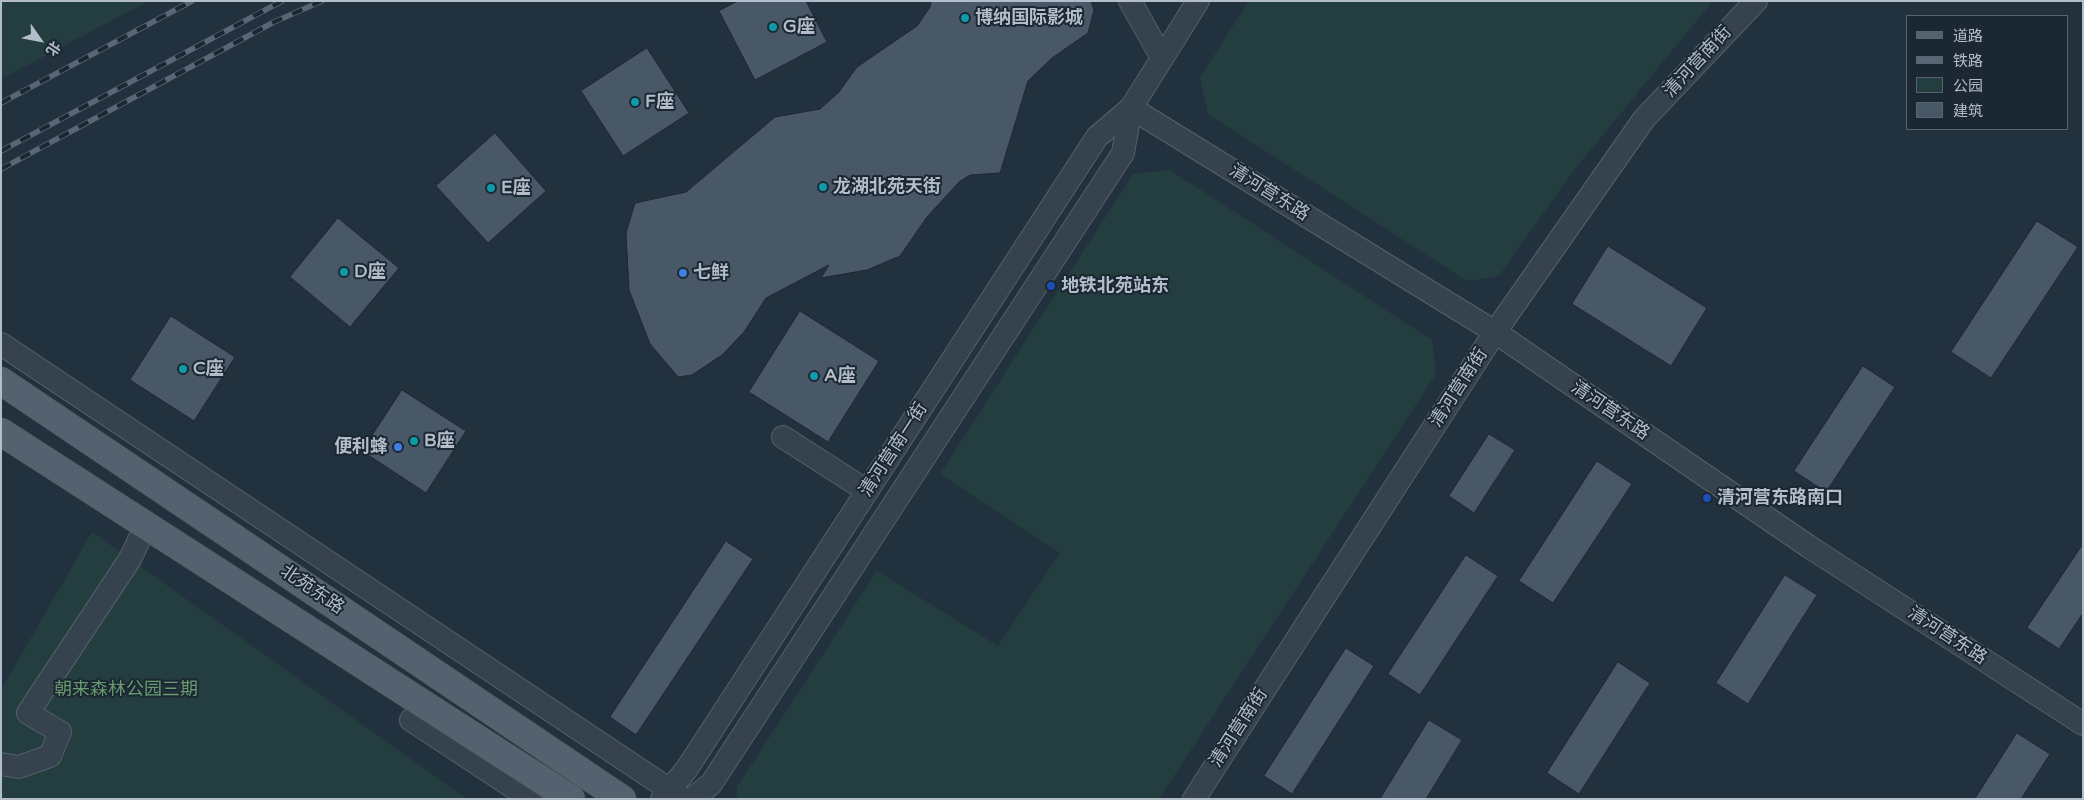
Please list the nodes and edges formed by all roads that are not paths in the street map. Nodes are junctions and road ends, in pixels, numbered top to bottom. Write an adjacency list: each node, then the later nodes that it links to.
1 (1130, 1): 4 (street)
2 (1198, 1): 4 (street, 清河营南一街)
3 (1756, 1): 6 (street, 清河营南街)
4 (1162, 58): 5 (street, 清河营南一街)
5 (1131, 108): 6 (street, 清河营东路); 11 (street, 清河营南一街); 21 (street, 清河营南一街)
6 (1495, 332): 15 (street, 清河营东路); 22 (street, 清河营南街)
7 (1, 344): 17 (street)
8 (1, 381): 20 (main road, 北苑东路)
9 (1, 432): 13 (main road, 北苑东路)
10 (783, 437): 11 (street)
11 (867, 491): 17 (street, 清河营南一街)
12 (139, 540): 16 (street)
13 (401, 689): 14 (main road); 19 (main road, 北苑东路)
14 (412, 720): 18 (street)
15 (2083, 724)
16 (1, 764)
17 (672, 796)
18 (530, 799)
19 (571, 799)
20 (622, 799)
21 (692, 799)
22 (1194, 799)

